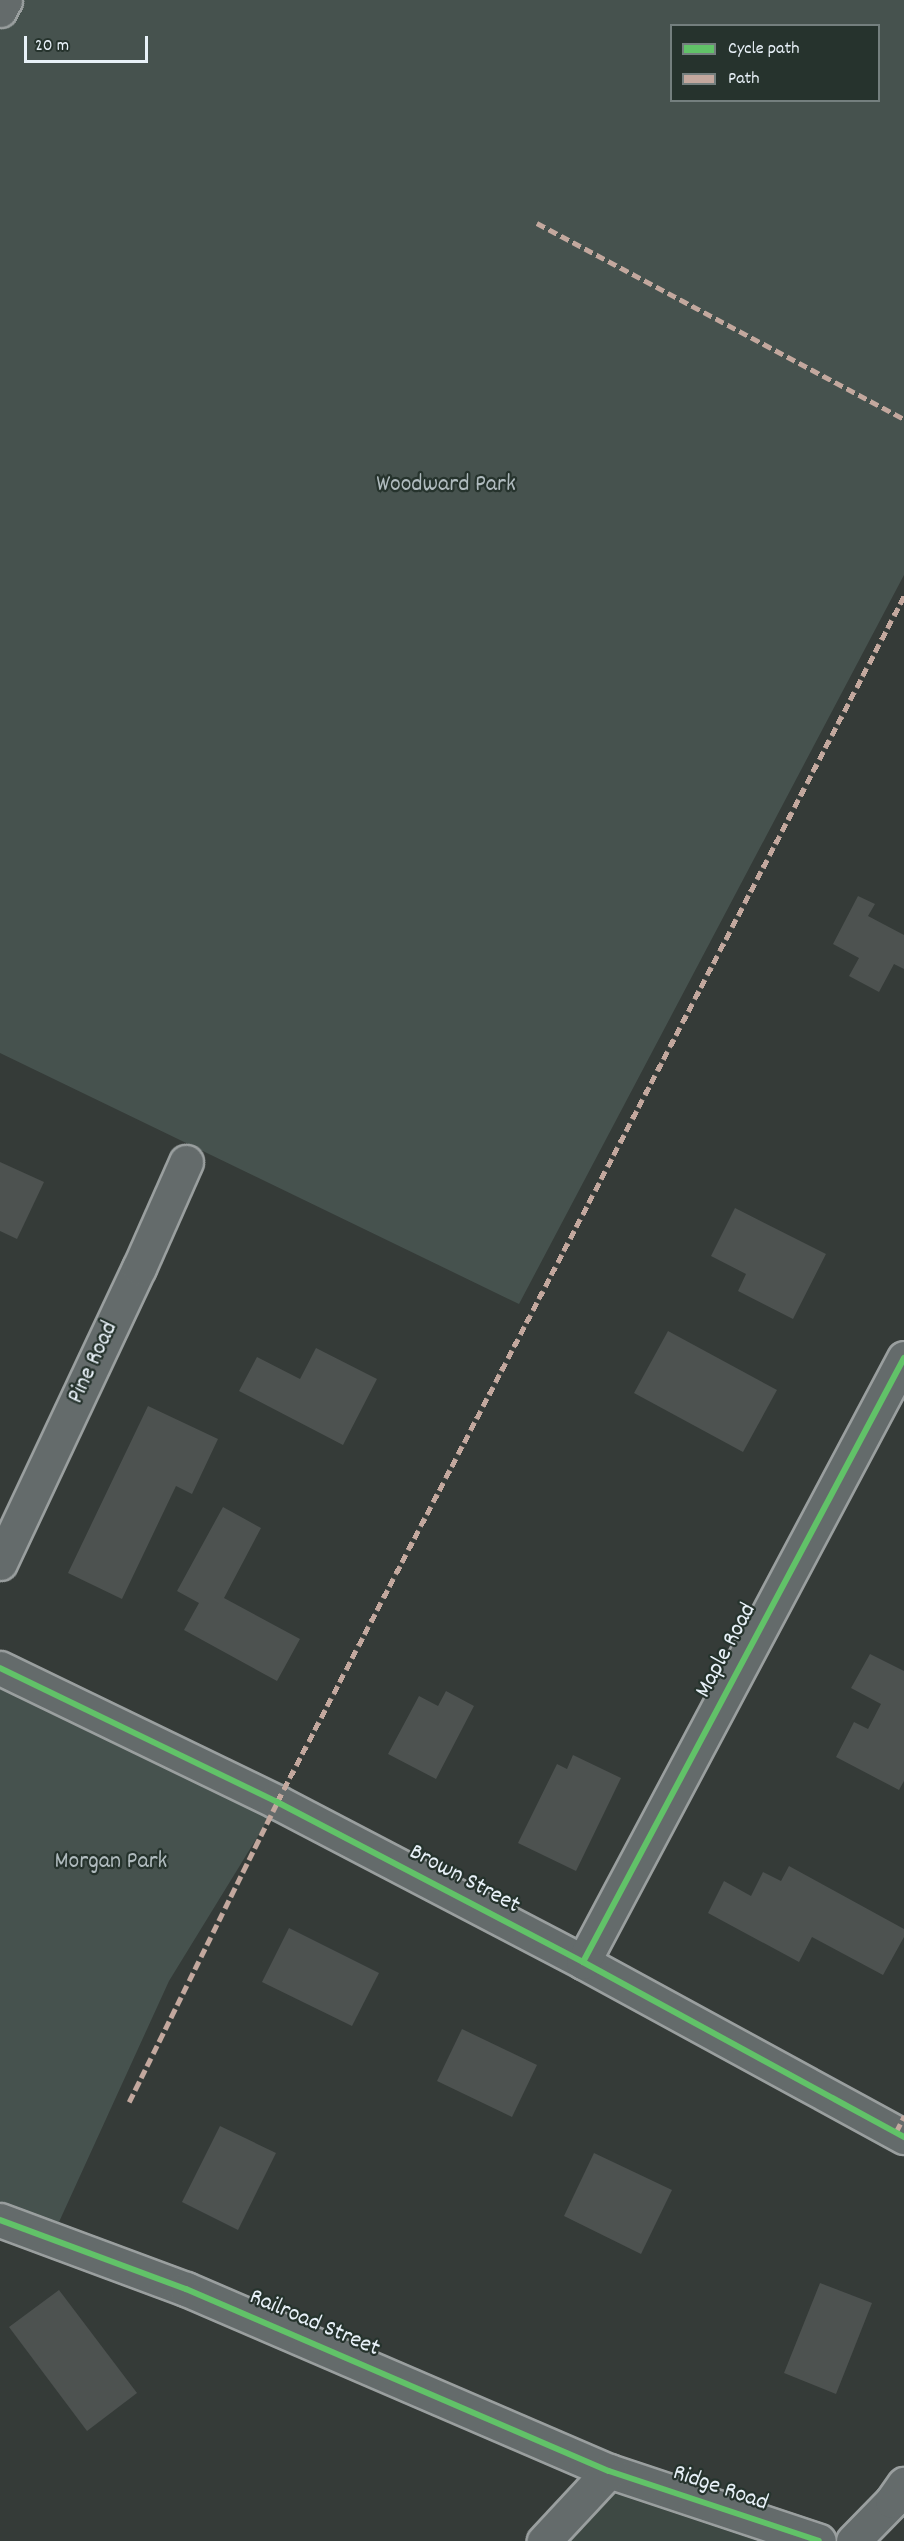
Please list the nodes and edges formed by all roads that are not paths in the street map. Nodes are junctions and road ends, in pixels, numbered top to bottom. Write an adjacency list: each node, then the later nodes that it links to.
1 (5, 0): 2 (street)
2 (0, 10)
3 (186, 1162): 5 (street, Pine Road)
4 (904, 1358): 7 (street, Maple Road)
5 (0, 1563)
6 (0, 1668): 7 (street, Brown Street)
7 (583, 1962): 8 (street, Brown Street)
8 (904, 2137)
9 (0, 2220): 10 (street, Railroad Street)
10 (609, 2471): 12 (street); 13 (street, Ridge Road)
11 (904, 2484): 14 (street)
12 (544, 2541)
13 (819, 2541)
14 (852, 2541)

